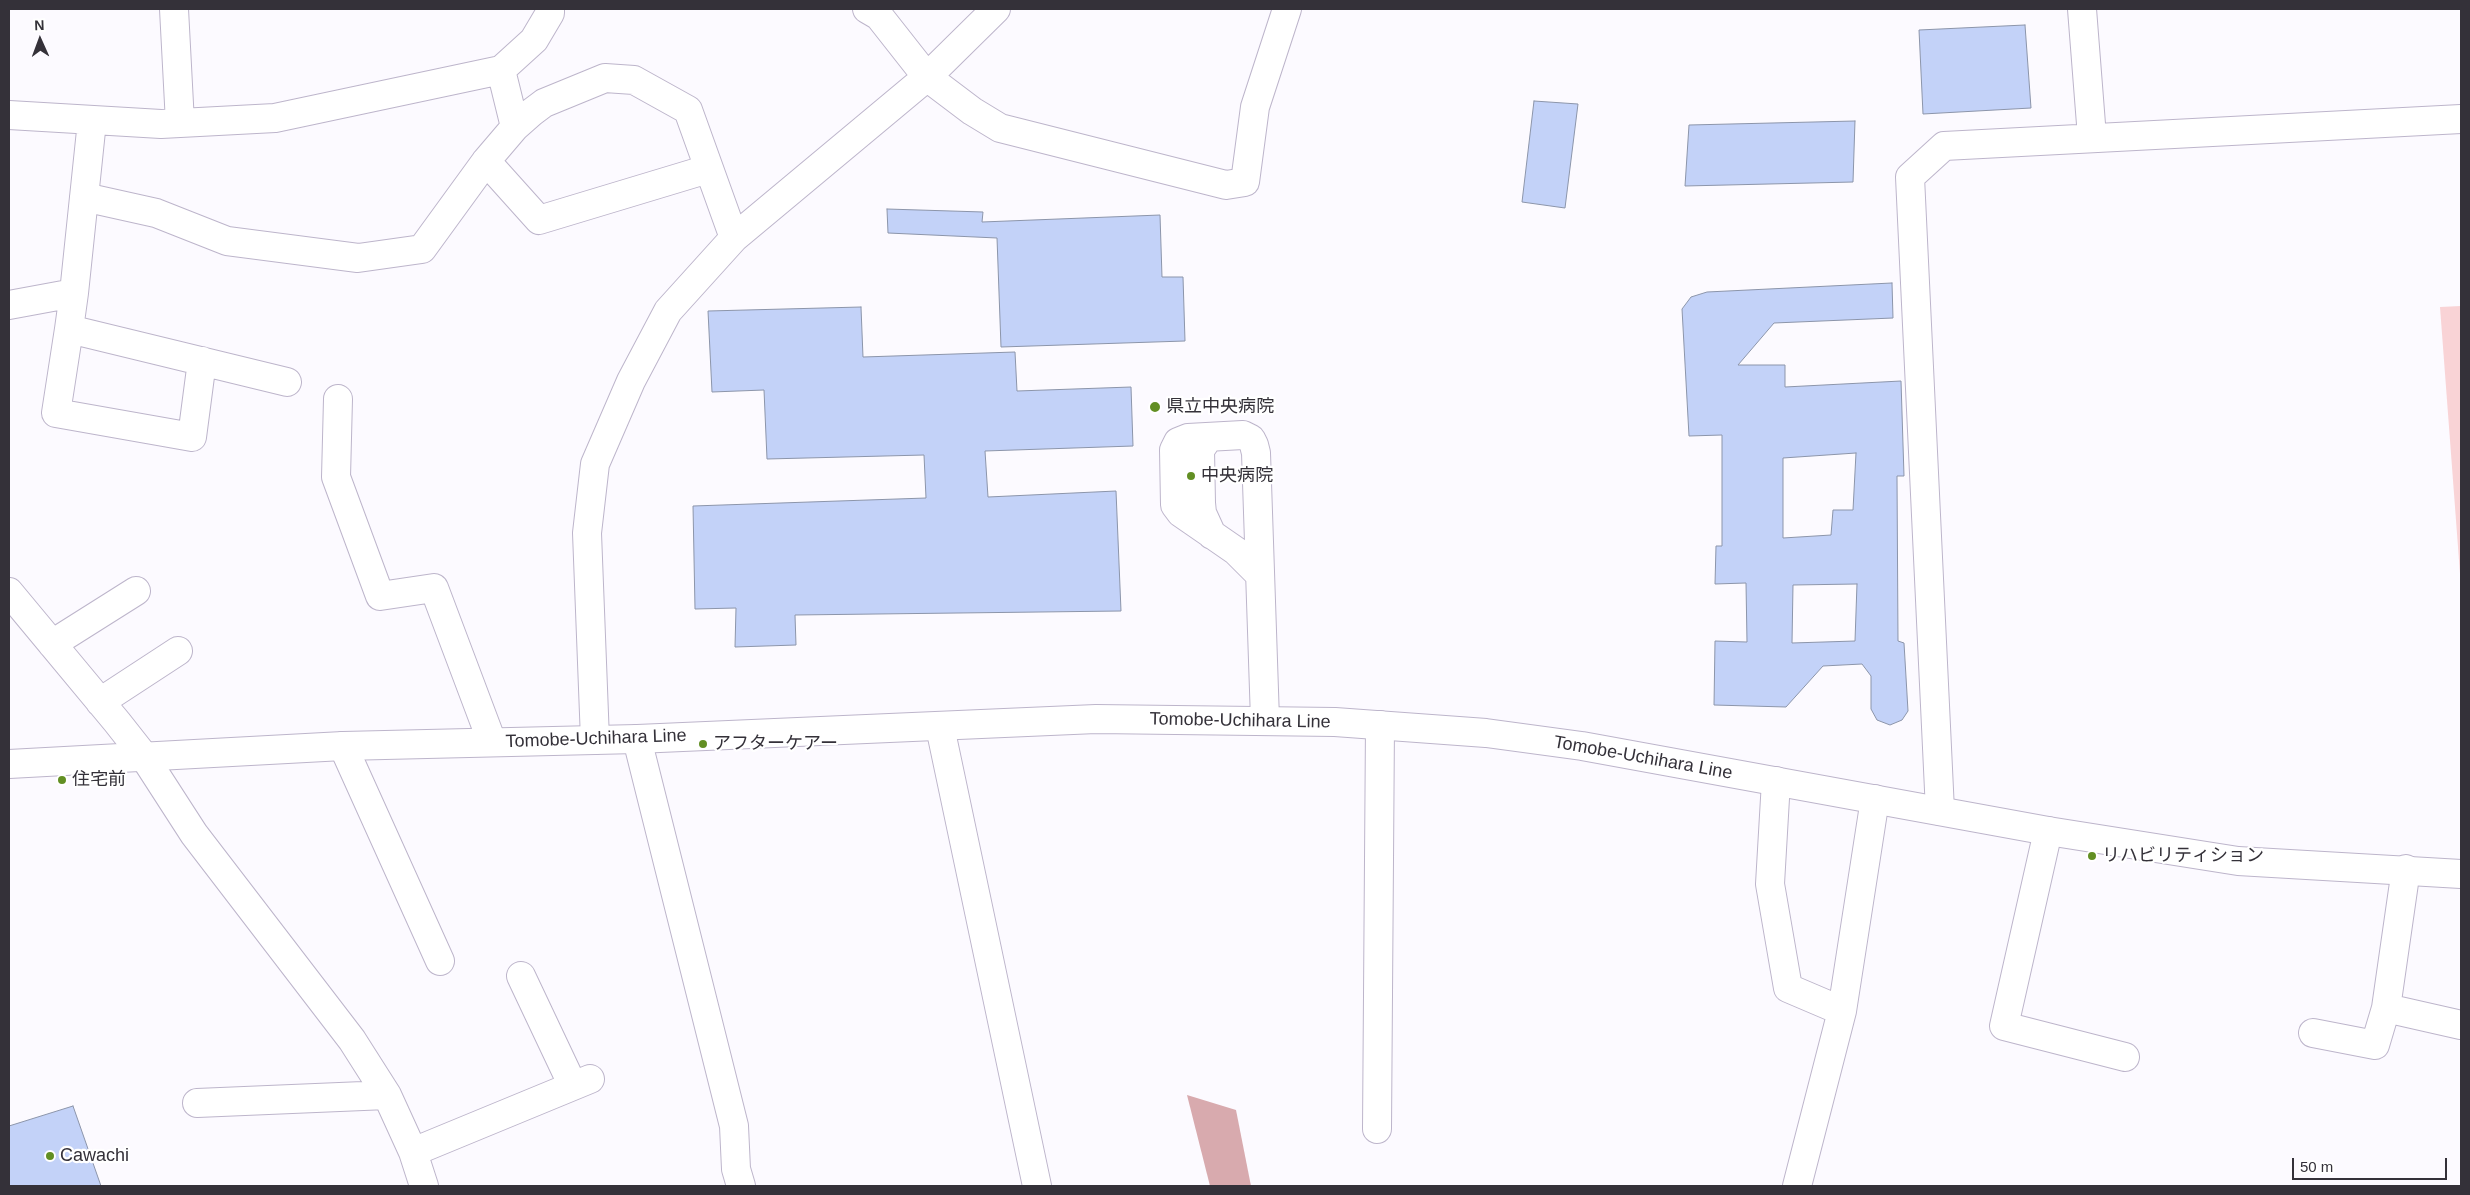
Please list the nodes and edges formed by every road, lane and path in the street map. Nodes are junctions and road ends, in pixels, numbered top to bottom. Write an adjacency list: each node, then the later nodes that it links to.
1 (174, 9): 12 (street)
2 (550, 9): 7 (street)
3 (867, 9): 8 (street)
4 (996, 9): 8 (street)
5 (1287, 9): 8 (street)
6 (2082, 9): 14 (street)
7 (500, 70): 12 (street); 13 (street)
8 (927, 77): 18 (street)
9 (9, 115): 11 (street)
10 (2461, 120): 14 (street)
11 (92, 121): 12 (street); 17 (street)
12 (180, 123)
13 (515, 127): 15 (street); 16 (street)
14 (2092, 137): 42 (street)
15 (486, 161): 16 (street); 17 (street)
16 (708, 169): 18 (street)
17 (84, 197): 19 (street)
18 (734, 238): 35 (street)
19 (74, 293): 20 (street); 21 (street)
20 (9, 305)
21 (69, 329): 22 (street); 22 (street)
22 (202, 361): 23 (street)
23 (287, 382)
24 (338, 399): 36 (street)
25 (1260, 575): 25 (street); 31 (street)
26 (136, 591): 28 (street)
27 (9, 592): 28 (street)
28 (52, 644): 30 (street)
29 (178, 651): 30 (street)
30 (100, 702): 38 (street)
31 (1265, 720): 32 (street, Tomobe-Uchihara Line); 33 (street, Tomobe-Uchihara Line)
32 (1380, 725): 40 (street, Tomobe-Uchihara Line); 55 (street)
33 (940, 727): 34 (street, Tomobe-Uchihara Line); 59 (street)
34 (637, 738): 35 (street, Tomobe-Uchihara Line); 58 (street)
35 (595, 740): 36 (street, Tomobe-Uchihara Line)
36 (492, 742): 37 (street, Tomobe-Uchihara Line)
37 (343, 746): 38 (street, Tomobe-Uchihara Line); 46 (street)
38 (143, 756): 39 (street, Tomobe-Uchihara Line); 53 (street)
39 (9, 764)
40 (1776, 781): 41 (street, Tomobe-Uchihara Line); 49 (street)
41 (1875, 799): 42 (street, Tomobe-Uchihara Line); 49 (street)
42 (1940, 811): 43 (street, Tomobe-Uchihara Line)
43 (2048, 831): 44 (street, Tomobe-Uchihara Line); 52 (street)
44 (2406, 869): 45 (street, Tomobe-Uchihara Line); 48 (street)
45 (2461, 874)
46 (440, 961)
47 (521, 976): 56 (street)
48 (2386, 1008): 50 (street); 51 (street)
49 (1842, 1011): 60 (street)
50 (2461, 1025)
51 (2313, 1033)
52 (2125, 1057)
53 (387, 1095): 54 (street); 56 (street)
54 (197, 1104)
55 (1377, 1129)
56 (412, 1152): 57 (street)
57 (424, 1186)
58 (741, 1186)
59 (1037, 1186)
60 (1797, 1186)

